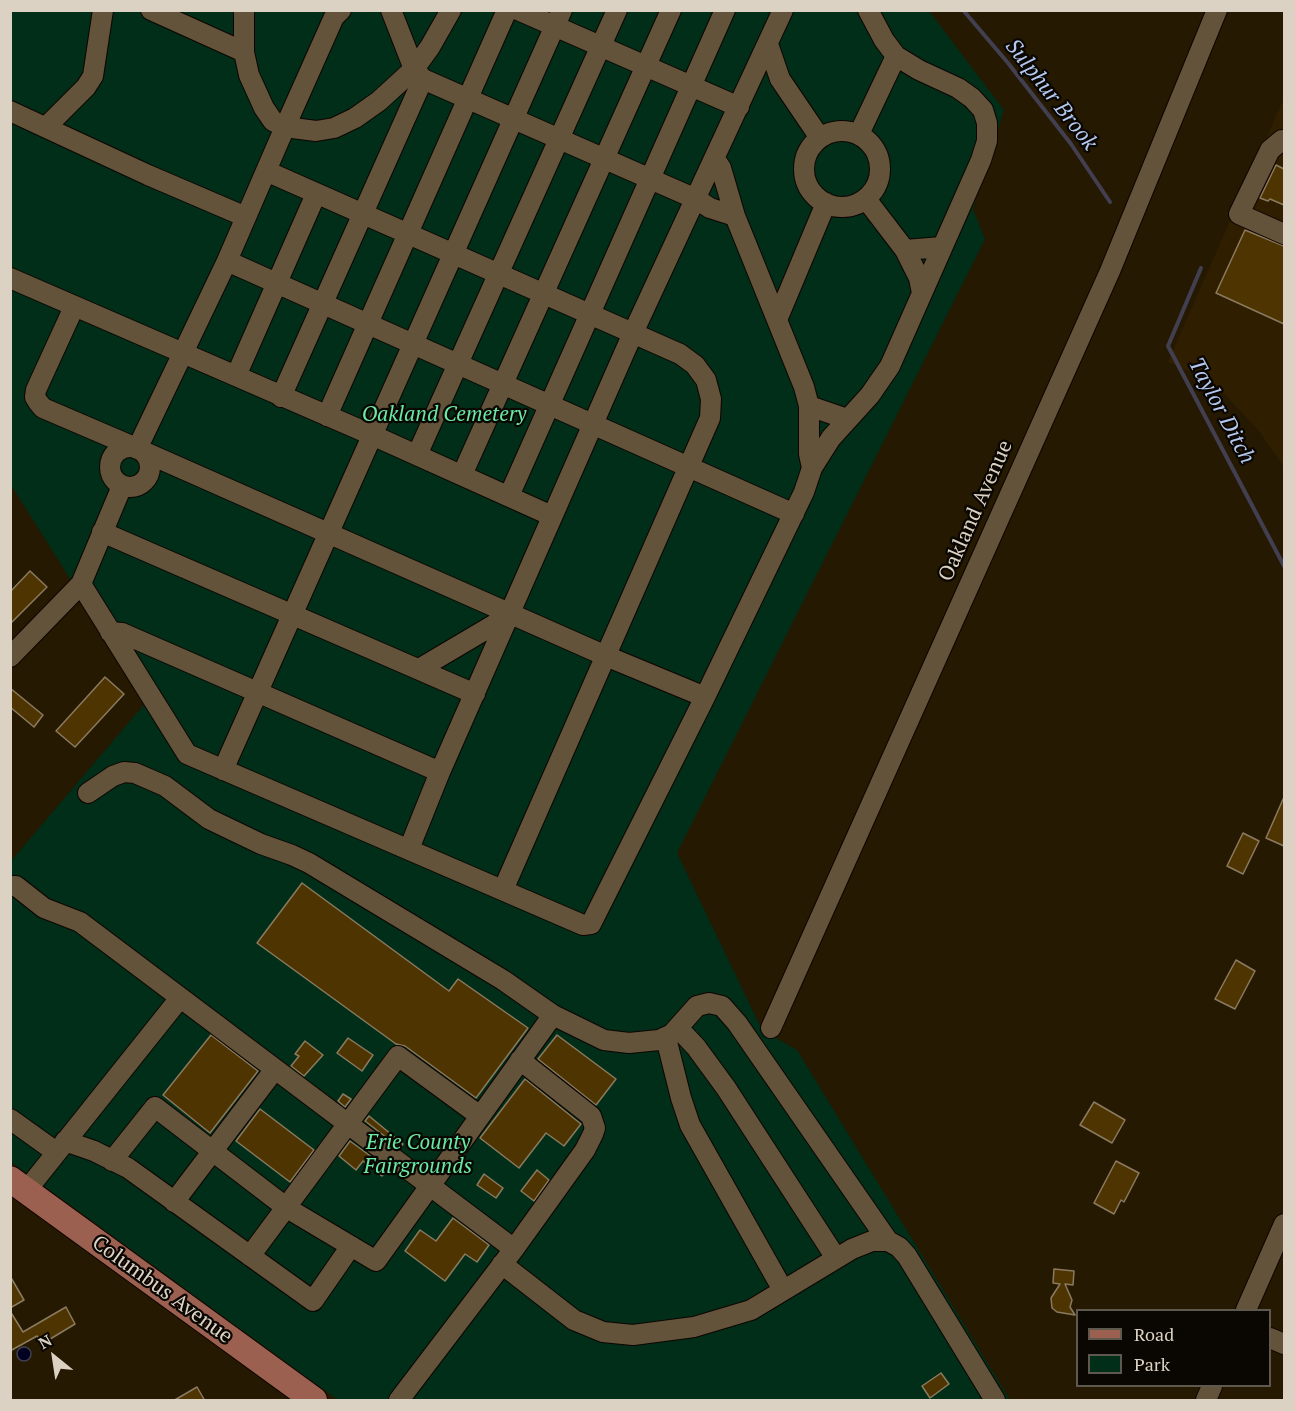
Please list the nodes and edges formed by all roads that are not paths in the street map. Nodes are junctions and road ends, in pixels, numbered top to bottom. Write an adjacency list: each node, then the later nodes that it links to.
1 (150, 10): 18 (street)
2 (244, 10): 18 (street)
3 (391, 10): 21 (street)
4 (451, 10): 21 (street)
5 (507, 10): 25 (street)
6 (518, 10): 15 (street)
7 (617, 10): 17 (street)
8 (671, 10): 20 (street)
9 (725, 10): 24 (street)
10 (783, 10): 16 (street)
11 (868, 10): 19 (street)
12 (1217, 10): 104 (street, Oakland Avenue)
13 (106, 13): 29 (street)
14 (336, 13): 30 (street)
15 (558, 19): 17 (street); 28 (street)
16 (768, 44): 22 (street); 23 (street)
17 (601, 46): 20 (street); 34 (street)
18 (244, 52): 30 (street)
19 (896, 56): 31 (street); 48 (street)
20 (645, 67): 24 (street); 35 (street)
21 (419, 74): 25 (street); 30 (street); 43 (street)
22 (752, 78): 23 (street); 26 (street)
23 (780, 79): 32 (street)
24 (690, 86): 26 (street); 38 (street)
25 (468, 98): 28 (street); 46 (street)
26 (739, 107): 36 (street)
27 (13, 118): 29 (street)
28 (514, 118): 34 (street); 50 (street)
29 (46, 127): 45 (street)
30 (285, 127): 37 (street)
31 (859, 134): 32 (street); 40 (street)
32 (820, 138): 42 (street)
33 (1284, 138): 47 (street)
34 (560, 139): 35 (street); 52 (street)
35 (605, 159): 38 (street); 56 (street)
36 (715, 159): 41 (street); 44 (street)
37 (266, 171): 39 (street); 45 (street)
38 (649, 178): 41 (street); 59 (street)
39 (316, 194): 43 (street); 54 (street)
40 (866, 199): 42 (street); 49 (street)
41 (696, 200): 44 (street); 62 (street)
42 (826, 203): 60 (street)
43 (362, 213): 46 (street); 57 (street)
44 (735, 216): 60 (street)
45 (246, 217): 51 (street)
46 (408, 234): 50 (street); 61 (street)
47 (1284, 234)
48 (942, 247): 49 (street); 55 (street)
49 (905, 250): 55 (street)
50 (453, 254): 52 (street); 63 (street)
51 (227, 261): 54 (street); 64 (street)
52 (499, 274): 56 (street); 65 (street)
53 (10, 278): 58 (street)
54 (276, 284): 57 (street); 66 (street)
55 (922, 293): 72 (street)
56 (544, 295): 59 (street); 67 (street)
57 (322, 304): 61 (street); 68 (street)
58 (74, 307): 64 (street); 75 (street)
59 (588, 314): 62 (street); 69 (street)
60 (777, 320): 70 (street)
61 (368, 325): 63 (street); 71 (street)
62 (633, 333): 73 (street); 77 (street)
63 (412, 345): 65 (street); 74 (street)
64 (182, 352): 66 (street); 75 (street)
65 (459, 365): 67 (street); 76 (street)
66 (236, 376): 68 (street)
67 (503, 385): 69 (street); 79 (street)
68 (281, 396): 71 (street)
69 (549, 405): 73 (street); 81 (street)
70 (809, 406): 72 (street); 78 (street)
71 (327, 416): 74 (street)
72 (847, 419): 78 (street)
73 (592, 426): 77 (street); 83 (street)
74 (372, 435): 76 (street); 85 (street)
75 (137, 449): 80 (street); 80 (street); 85 (street)
76 (417, 455): 79 (street)
77 (689, 468): 82 (street); 90 (street)
78 (812, 468): 82 (street)
79 (462, 475): 81 (street)
80 (122, 486): 84 (street)
81 (509, 496): 83 (street)
82 (794, 514): 95 (street)
83 (552, 516): 87 (street)
84 (102, 532): 86 (street); 88 (street)
85 (328, 532): 87 (street); 88 (street)
86 (81, 584): 89 (street); 91 (street)
87 (512, 614): 90 (street); 92 (street); 94 (street)
88 (292, 615): 92 (street); 93 (street)
89 (110, 632): 93 (street); 96 (street)
90 (606, 656): 95 (street); 101 (street)
91 (10, 657)
92 (418, 669): 94 (street)
93 (257, 692): 96 (street); 97 (street)
94 (475, 694): 97 (street)
95 (705, 697): 101 (street)
96 (223, 770): 99 (street)
97 (440, 772): 99 (street)
98 (87, 793): 103 (street)
99 (409, 849): 101 (street)
100 (10, 886): 102 (street)
101 (503, 890)
102 (180, 998): 107 (street); 111 (street)
103 (553, 1015): 105 (street); 106 (street)
104 (771, 1028)
105 (672, 1033): 119 (street); 123 (street); 124 (street)
106 (520, 1060): 108 (street); 122 (street)
107 (275, 1069): 110 (street); 112 (street)
108 (480, 1116): 110 (street); 115 (street)
109 (10, 1119): 111 (street)
110 (349, 1124): 115 (street); 117 (street)
111 (61, 1147): 113 (street); 114 (street)
112 (213, 1151): 113 (street); 116 (street); 117 (street)
113 (112, 1161): 116 (street)
114 (18, 1185): 127 (main road, Columbus Avenue)
115 (430, 1186): 120 (street); 122 (street)
116 (174, 1202): 121 (street)
117 (288, 1208): 120 (street); 121 (street)
118 (1284, 1224): 125 (street)
119 (888, 1241): 123 (street); 129 (street)
120 (351, 1246): 121 (street)
121 (250, 1256)
122 (508, 1256): 124 (street); 128 (street)
123 (836, 1258): 124 (street)
124 (783, 1290)
125 (1247, 1309)
126 (1212, 1387): 130 (street)
127 (314, 1401)
128 (399, 1401)
129 (995, 1401)
130 (1206, 1401)

